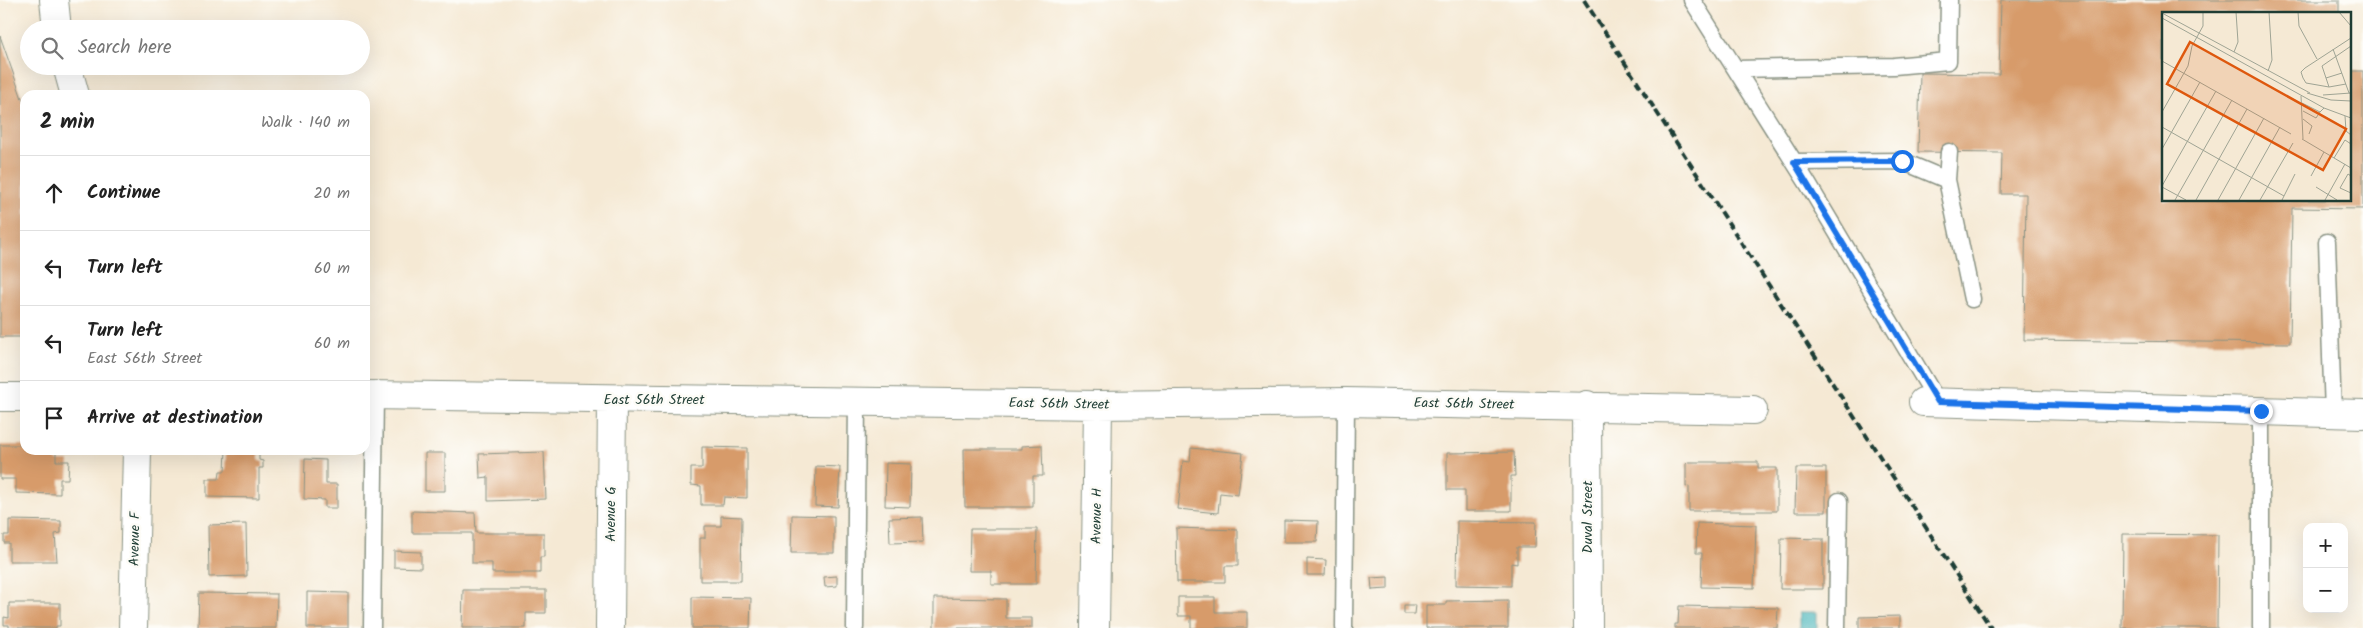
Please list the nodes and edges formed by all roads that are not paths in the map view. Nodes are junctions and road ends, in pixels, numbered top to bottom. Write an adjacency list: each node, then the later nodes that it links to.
1 (54, 0): 4 (street)
2 (1692, 0): 5 (lane)
3 (1949, 0): 5 (lane)
4 (56, 20)
5 (1736, 69): 9 (lane)
6 (69, 75): 7 (street)
7 (73, 90)
8 (1949, 152): 10 (lane)
9 (1794, 162): 10 (lane); 19 (lane)
10 (1947, 180): 12 (lane)
11 (2327, 242): 24 (lane)
12 (1972, 298)
13 (370, 395): 16 (street, East 56th Street); 29 (lane)
14 (0, 397): 15 (street)
15 (20, 397)
16 (612, 400): 17 (street, East 56th Street); 30 (street, Avenue G)
17 (857, 400): 20 (street, East 56th Street); 31 (lane)
18 (1346, 402): 20 (street, East 56th Street); 21 (street, East 56th Street); 33 (lane)
19 (1931, 402): 23 (street)
20 (1098, 405): 32 (street, Avenue H)
21 (1587, 406): 22 (street, East 56th Street); 34 (street, Duval Street)
22 (1754, 410)
23 (2261, 411): 24 (street); 36 (lane)
24 (2333, 413): 25 (street)
25 (2363, 414)
26 (137, 455): 28 (street, Avenue F)
27 (1839, 501): 35 (lane)
28 (133, 628)
29 (372, 628)
30 (610, 628)
31 (855, 628)
32 (1095, 628)
33 (1344, 628)
34 (1588, 628)
35 (1837, 628)
36 (2261, 628)

